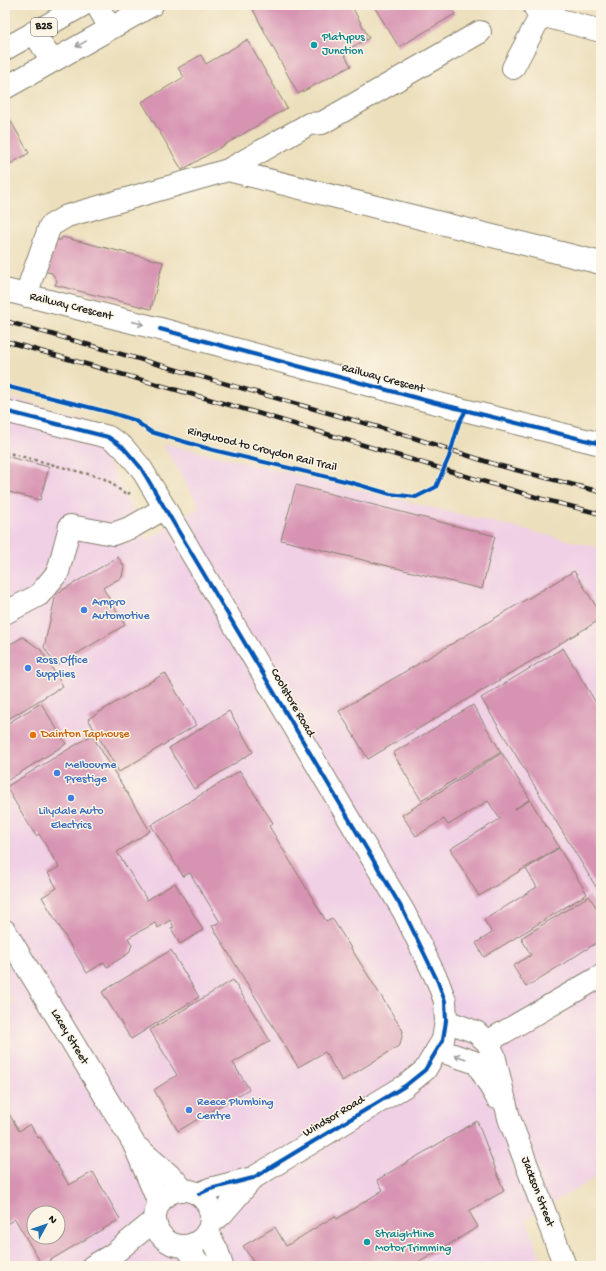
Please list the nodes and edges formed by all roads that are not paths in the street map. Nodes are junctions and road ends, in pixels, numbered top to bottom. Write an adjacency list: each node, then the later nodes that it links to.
1 (83, 5): 7 (street, B25)
2 (97, 5): 5 (street)
3 (152, 5): 5 (street)
4 (543, 8): 6 (street); 11 (street)
5 (110, 28): 10 (street, one-way to 10)
6 (601, 31)
7 (34, 32): 9 (street, B25); 10 (street)
8 (480, 32): 13 (street)
9 (5, 49)
10 (51, 60): 12 (street)
11 (513, 68)
12 (5, 88)
13 (228, 170): 14 (street); 16 (street)
14 (601, 263)
15 (5, 290): 16 (street, Railway Crescent)
16 (27, 296): 18 (street, Railway Crescent, one-way to 18)
17 (5, 411): 19 (street, Coolstore Road)
18 (601, 444)
19 (165, 508): 20 (street); 23 (street, Coolstore Road)
20 (5, 613)
21 (5, 931): 27 (street, Lacey Street)
22 (601, 976): 24 (street)
23 (446, 1021): 24 (street); 25 (street, Windsor Road)
24 (487, 1042): 26 (street)
25 (438, 1050): 26 (street, one-way to 25); 28 (street, Windsor Road)
26 (508, 1118): 37 (street, Jackson Street)
27 (132, 1142): 29 (street, Lacey Street); 30 (street, Lacey Street)
28 (253, 1178): 29 (street, Windsor Road); 31 (street, Windsor Road)
29 (191, 1192): 30 (street); 31 (street)
30 (157, 1212): 32 (street); 33 (street)
31 (209, 1227): 32 (street); 36 (street)
32 (178, 1244): 33 (street); 35 (street)
33 (112, 1255): 34 (street)
34 (94, 1266)
35 (200, 1266)
36 (222, 1266)
37 (565, 1266)

